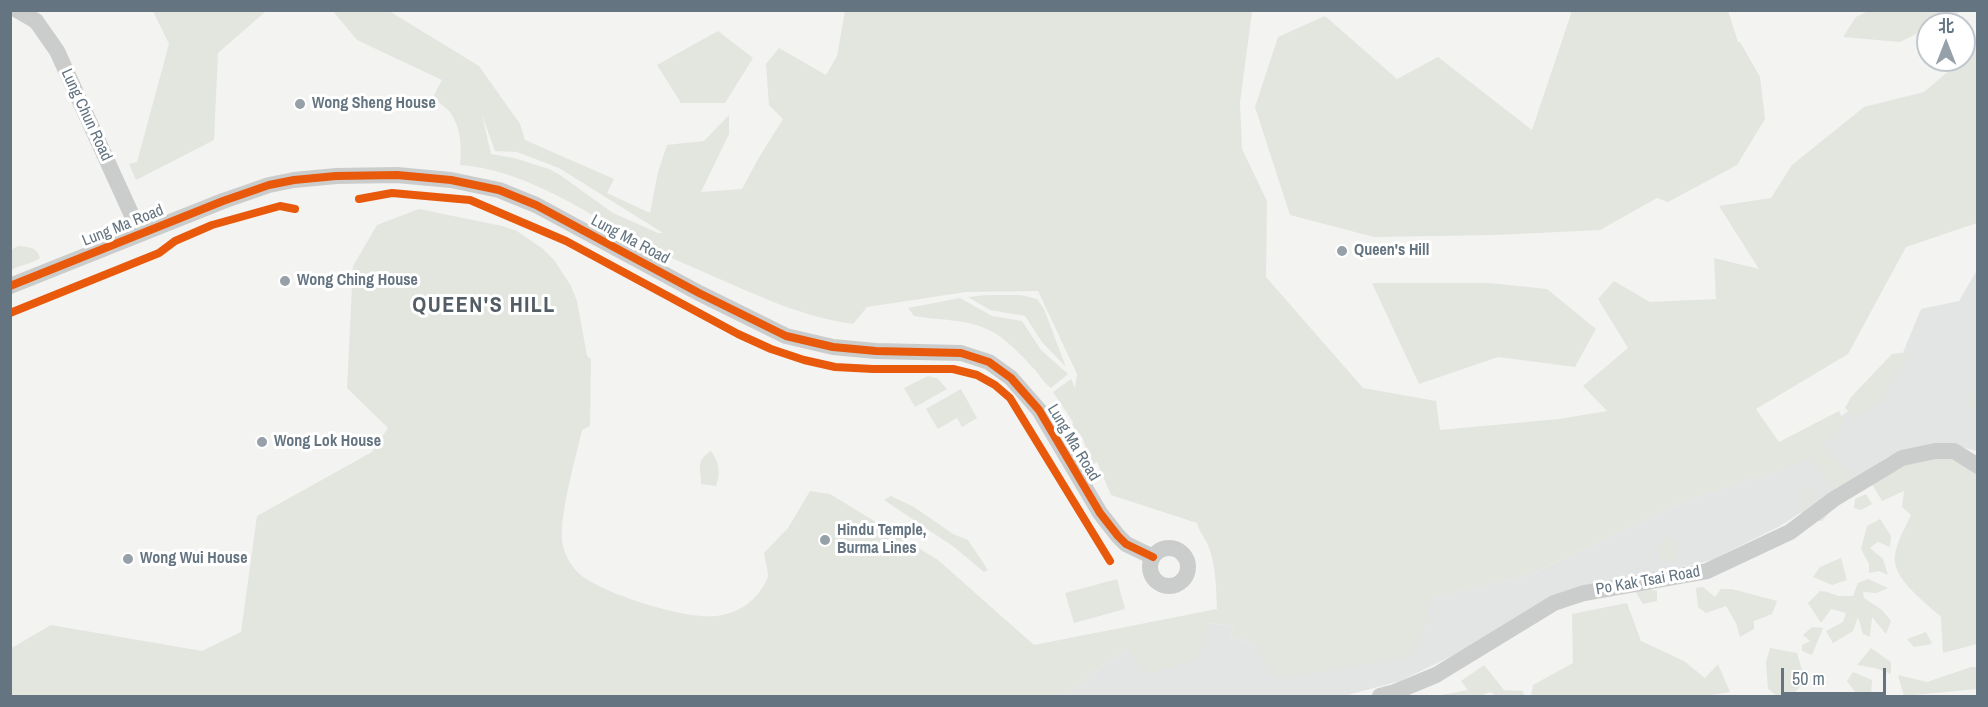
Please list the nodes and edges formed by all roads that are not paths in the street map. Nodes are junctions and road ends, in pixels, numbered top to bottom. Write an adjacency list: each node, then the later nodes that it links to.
1 (17, 10): 2 (street, Lung Chun Road)
2 (140, 233): 3 (street, Lung Ma Road); 5 (street, Lung Ma Road)
3 (10, 286)
4 (1977, 466): 6 (street, Po Kak Tsai Road)
5 (1153, 557)
6 (1380, 696)

